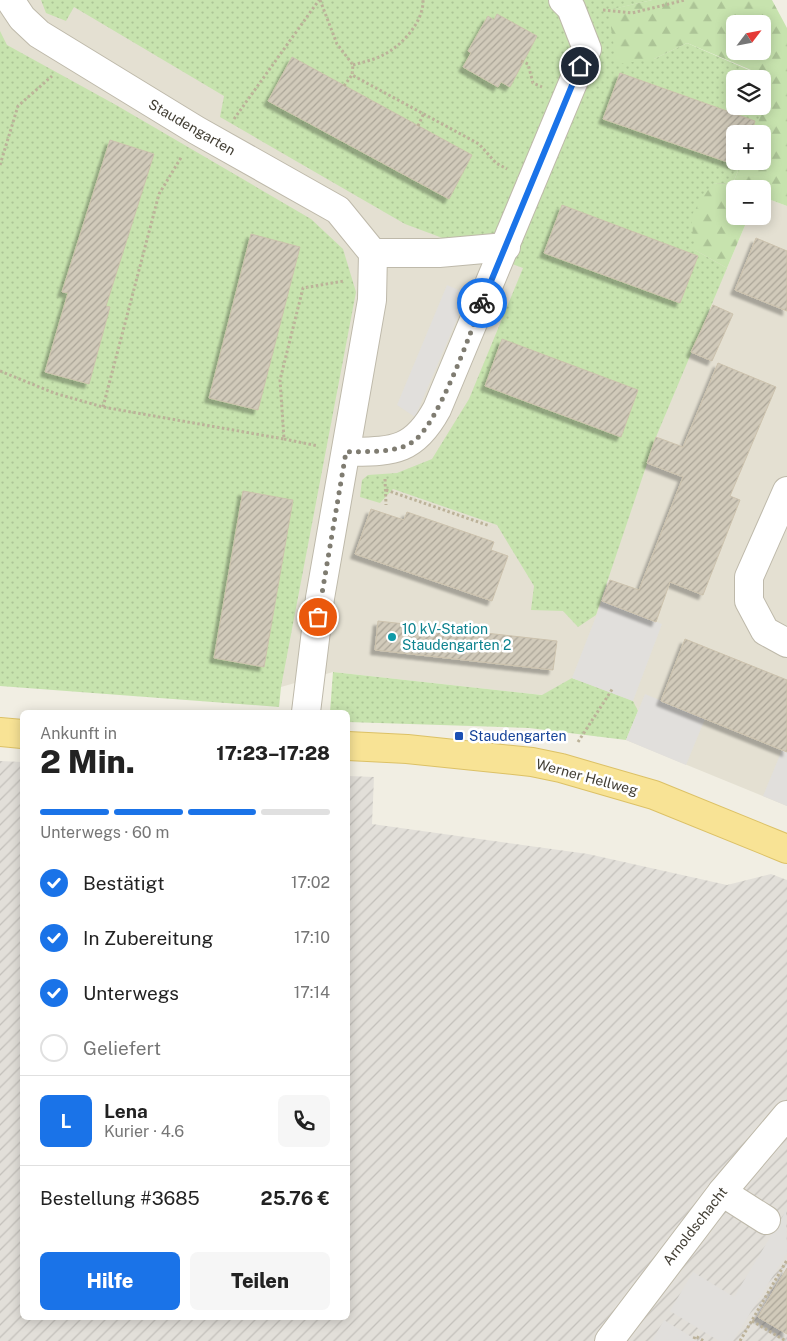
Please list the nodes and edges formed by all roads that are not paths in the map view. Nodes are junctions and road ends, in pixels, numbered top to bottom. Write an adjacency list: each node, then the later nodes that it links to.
1 (10, 0): 4 (street, Staudengarten)
2 (567, 4): 3 (street)
3 (506, 247): 4 (street); 5 (street)
4 (374, 265): 5 (street)
5 (346, 452): 8 (street)
6 (787, 491): 7 (street)
7 (787, 643)
8 (306, 710)
9 (0, 732): 10 (main road)
10 (20, 734)
11 (350, 746): 12 (main road, Werner Hellweg)
12 (787, 849)
13 (787, 1115): 14 (street, Arnoldschacht)
14 (722, 1192): 15 (street); 16 (street, Arnoldschacht)
15 (766, 1220)
16 (608, 1341)

